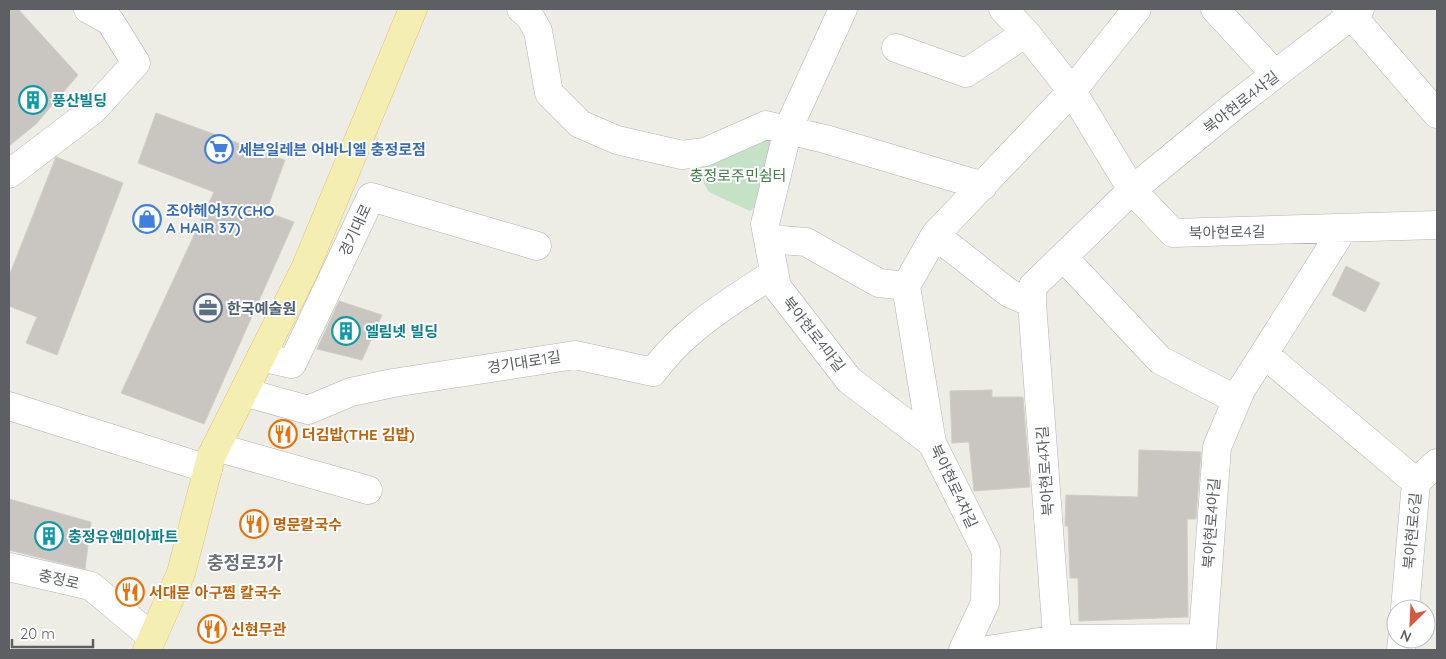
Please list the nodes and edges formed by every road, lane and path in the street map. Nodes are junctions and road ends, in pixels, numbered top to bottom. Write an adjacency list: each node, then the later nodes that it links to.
1 (88, 9): 15 (street)
2 (413, 9): 28 (main road, 경기대로)
3 (520, 9): 14 (street)
4 (843, 9): 14 (street, 북아현로4마길)
5 (1003, 9): 9 (street)
6 (1215, 9): 11 (street)
7 (1353, 11): 11 (street, 북아현로4사길); 13 (street, 북아현로4사길)
8 (1127, 12): 12 (street)
9 (1026, 33): 10 (street); 12 (street)
10 (896, 48)
11 (1276, 74): 17 (street, 북아현로4사길)
12 (1072, 91): 16 (street); 17 (street)
13 (1437, 114)
14 (788, 129): 16 (street); 21 (street, 북아현로4마길)
15 (9, 174)
16 (983, 186): 20 (street)
17 (1132, 190): 19 (street, 북아현로4길); 23 (street)
18 (1437, 225): 19 (street, 북아현로4길)
19 (1343, 229): 27 (street, 북아현로4아길)
20 (935, 234): 25 (street); 26 (street)
21 (768, 239): 24 (street, 북아현로4마길); 25 (street)
22 (537, 246): 28 (street, 경기대로)
23 (1062, 257): 26 (street); 30 (street)
24 (774, 273): 29 (street, 경기대로1길); 32 (street, 북아현로4마길)
25 (906, 286): 32 (street, 북아현로4차길)
26 (1032, 303): 41 (street, 북아현로4자길)
27 (1264, 354): 30 (street, 북아현로4아길); 35 (street)
28 (261, 357): 29 (main road, 경기대로)
29 (244, 392): 33 (main road, 경기대로)
30 (1237, 400): 40 (street, 북아현로4아길)
31 (9, 406): 33 (street)
32 (932, 443): 42 (street, 북아현로4차길)
33 (212, 458): 36 (street); 39 (main road, 경기대로)
34 (1437, 463): 35 (street, 북아현로6길)
35 (1416, 482): 38 (street, 북아현로6길)
36 (368, 490)
37 (9, 567): 39 (street, 충정로)
38 (1406, 599)
39 (149, 644)
40 (1202, 644): 41 (street)
41 (1058, 645): 43 (street)
42 (963, 650)
43 (988, 650)

